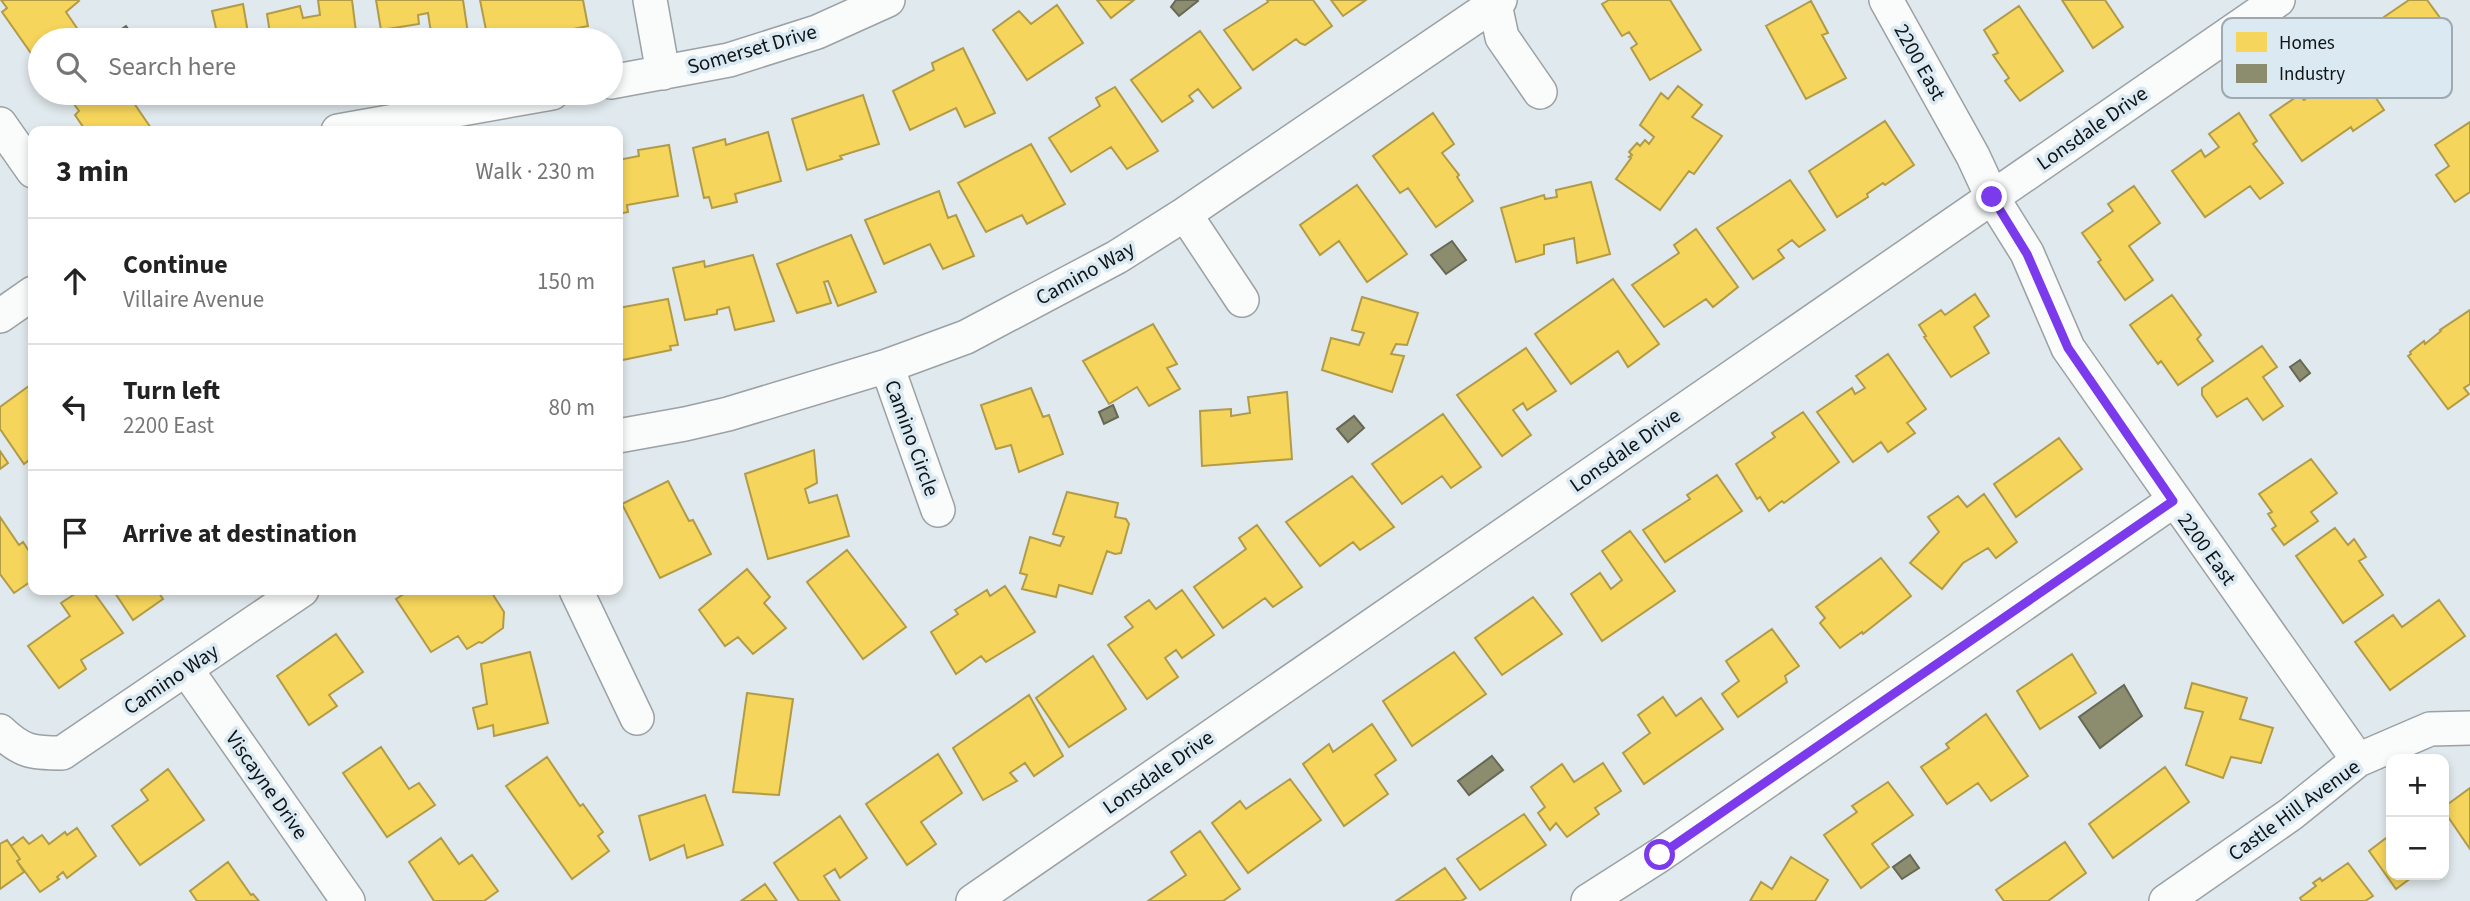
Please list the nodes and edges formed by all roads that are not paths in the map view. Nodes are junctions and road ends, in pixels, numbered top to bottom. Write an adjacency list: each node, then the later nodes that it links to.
1 (650, 0): 8 (street)
2 (888, 0): 8 (street, Somerset Drive)
3 (1886, 0): 15 (street, 2200 East)
4 (2278, 0): 6 (street, Lonsdale Drive)
5 (1496, 1): 10 (street); 16 (street, Camino Way)
6 (2252, 18)
7 (2222, 39): 15 (street, Lonsdale Drive)
8 (663, 73): 9 (street, Somerset Drive)
9 (623, 80)
10 (1540, 92)
11 (484, 105): 13 (street)
12 (0, 124): 14 (street)
13 (366, 126)
14 (28, 164)
15 (1992, 197): 22 (street, 2200 East); 32 (street, Lonsdale Drive)
16 (1185, 214): 18 (street); 20 (street, Camino Way)
17 (28, 296): 19 (street)
18 (1241, 300)
19 (0, 316)
20 (887, 366): 21 (street, Camino Way); 23 (street, Camino Circle)
21 (623, 435)
22 (2173, 501): 30 (street, 2200 East); 33 (street)
23 (938, 510)
24 (295, 595): 26 (street, Camino Way)
25 (578, 595): 27 (street)
26 (186, 669): 29 (street, Camino Way); 31 (street, Viscayne Drive)
27 (637, 718)
28 (2470, 728): 30 (street, Castle Hill Avenue)
29 (0, 731)
30 (2358, 760): 34 (street, Castle Hill Avenue)
31 (348, 901)
32 (973, 901)
33 (1588, 901)
34 (2166, 901)

